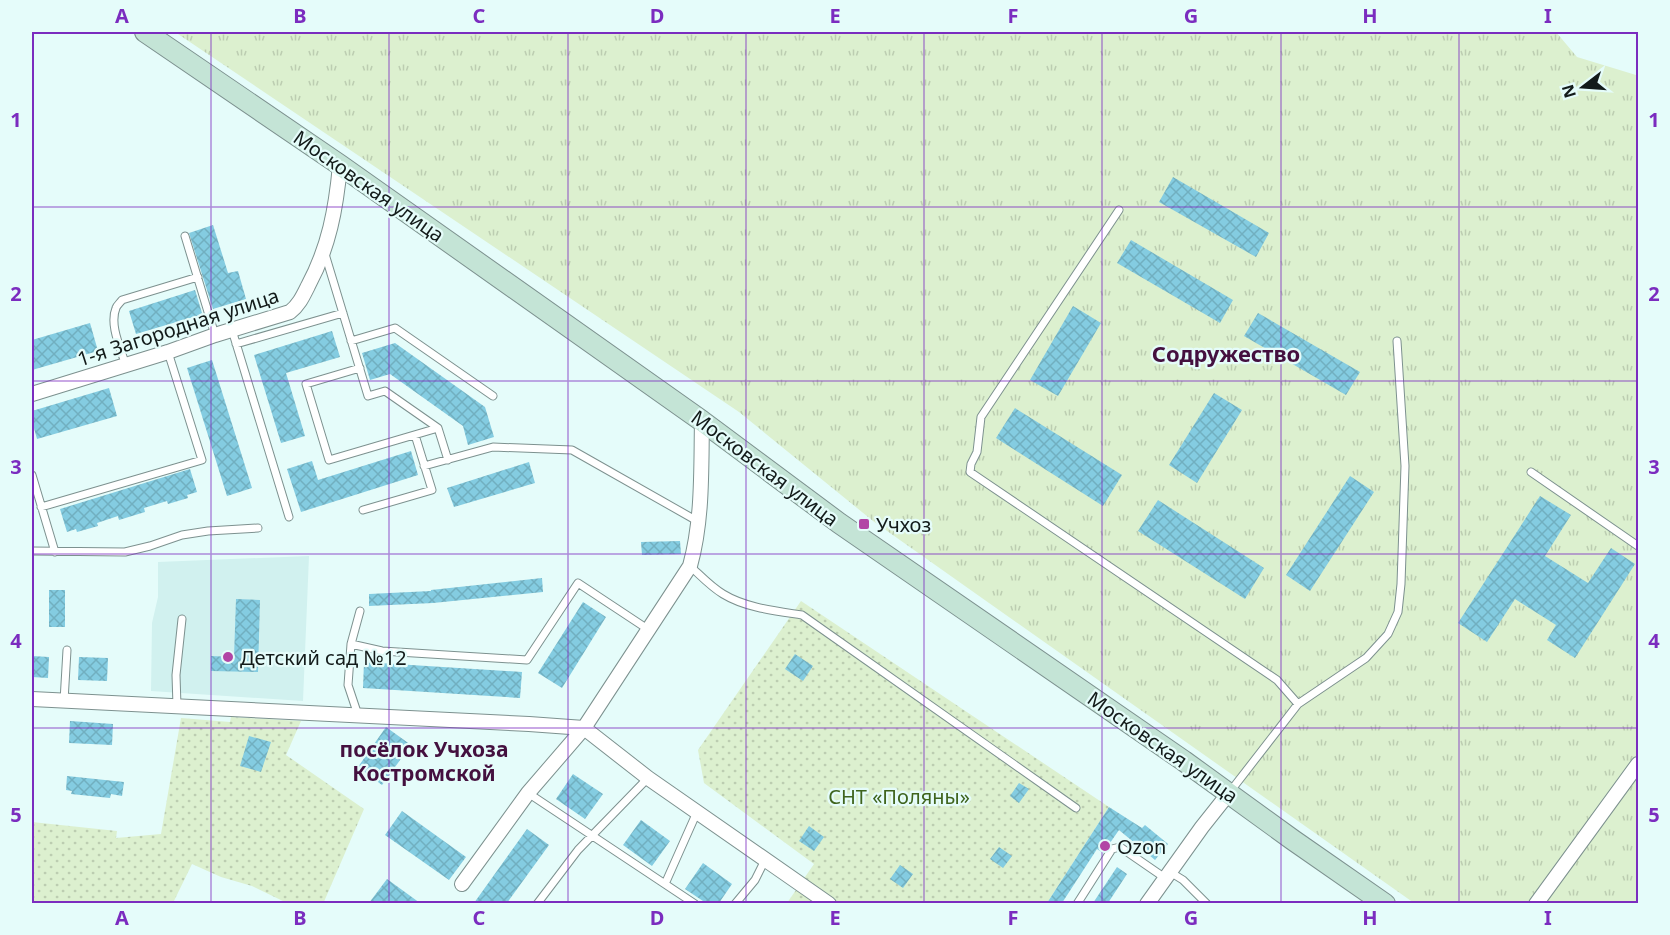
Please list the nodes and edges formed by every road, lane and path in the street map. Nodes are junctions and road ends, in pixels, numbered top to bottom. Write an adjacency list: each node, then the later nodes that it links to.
1 (145, 32): 2 (main road, Московская улица)
2 (340, 165): 5 (street, 1-я Загородная улица); 18 (main road, Московская улица)
3 (1119, 210): 41 (lane)
4 (185, 236): 6 (lane)
5 (324, 252): 7 (lane); 8 (street, 1-я Загородная улица)
6 (198, 277): 9 (lane); 14 (lane)
7 (343, 313): 10 (lane); 12 (lane)
8 (232, 330): 9 (street, 1-я Загородная улица); 12 (lane)
9 (215, 335): 13 (street, 1-я Загородная улица)
10 (351, 340): 15 (lane); 17 (lane)
11 (1397, 341): 41 (lane)
12 (236, 344): 27 (lane)
13 (168, 352): 14 (street, 1-я Загородная улица); 25 (lane)
14 (126, 366): 16 (street, 1-я Загородная улица)
15 (360, 369): 19 (lane); 20 (lane)
16 (32, 394)
17 (493, 396)
18 (702, 421): 28 (street); 48 (main road, Московская улица)
19 (438, 428): 20 (lane); 21 (lane)
20 (415, 435): 22 (lane)
21 (448, 460): 22 (lane); 28 (lane)
22 (424, 466): 26 (lane)
23 (1531, 472): 30 (lane)
24 (32, 476): 25 (lane)
25 (41, 507): 32 (lane)
26 (363, 510)
27 (289, 518)
28 (699, 522): 33 (street)
29 (258, 528): 32 (lane)
30 (1638, 546)
31 (32, 551): 32 (lane)
32 (55, 552)
33 (690, 566): 36 (street); 49 (lane)
34 (360, 611): 37 (lane)
35 (182, 619): 42 (lane)
36 (649, 630): 37 (lane); 44 (street)
37 (351, 644): 43 (lane)
38 (67, 650): 40 (lane)
39 (32, 699): 40 (street)
40 (64, 701): 42 (street)
41 (1298, 704): 48 (lane)
42 (177, 706): 43 (street)
43 (358, 715): 44 (street)
44 (584, 728): 46 (street); 47 (street)
45 (1638, 764): 64 (street)
46 (648, 778): 50 (street); 51 (lane)
47 (528, 793): 51 (lane); 54 (street)
48 (1229, 793): 53 (street); 63 (main road, Московская улица)
49 (1076, 808)
50 (697, 812): 52 (street); 55 (lane)
51 (592, 836): 55 (lane); 56 (lane)
52 (765, 860): 58 (lane); 59 (street)
53 (1168, 875): 60 (lane); 61 (street); 62 (lane)
54 (462, 884)
55 (665, 884): 57 (lane)
56 (537, 903)
57 (695, 903)
58 (735, 903)
59 (829, 903)
60 (1077, 903)
61 (1147, 903)
62 (1207, 903)
63 (1385, 903)
64 (1536, 903)

